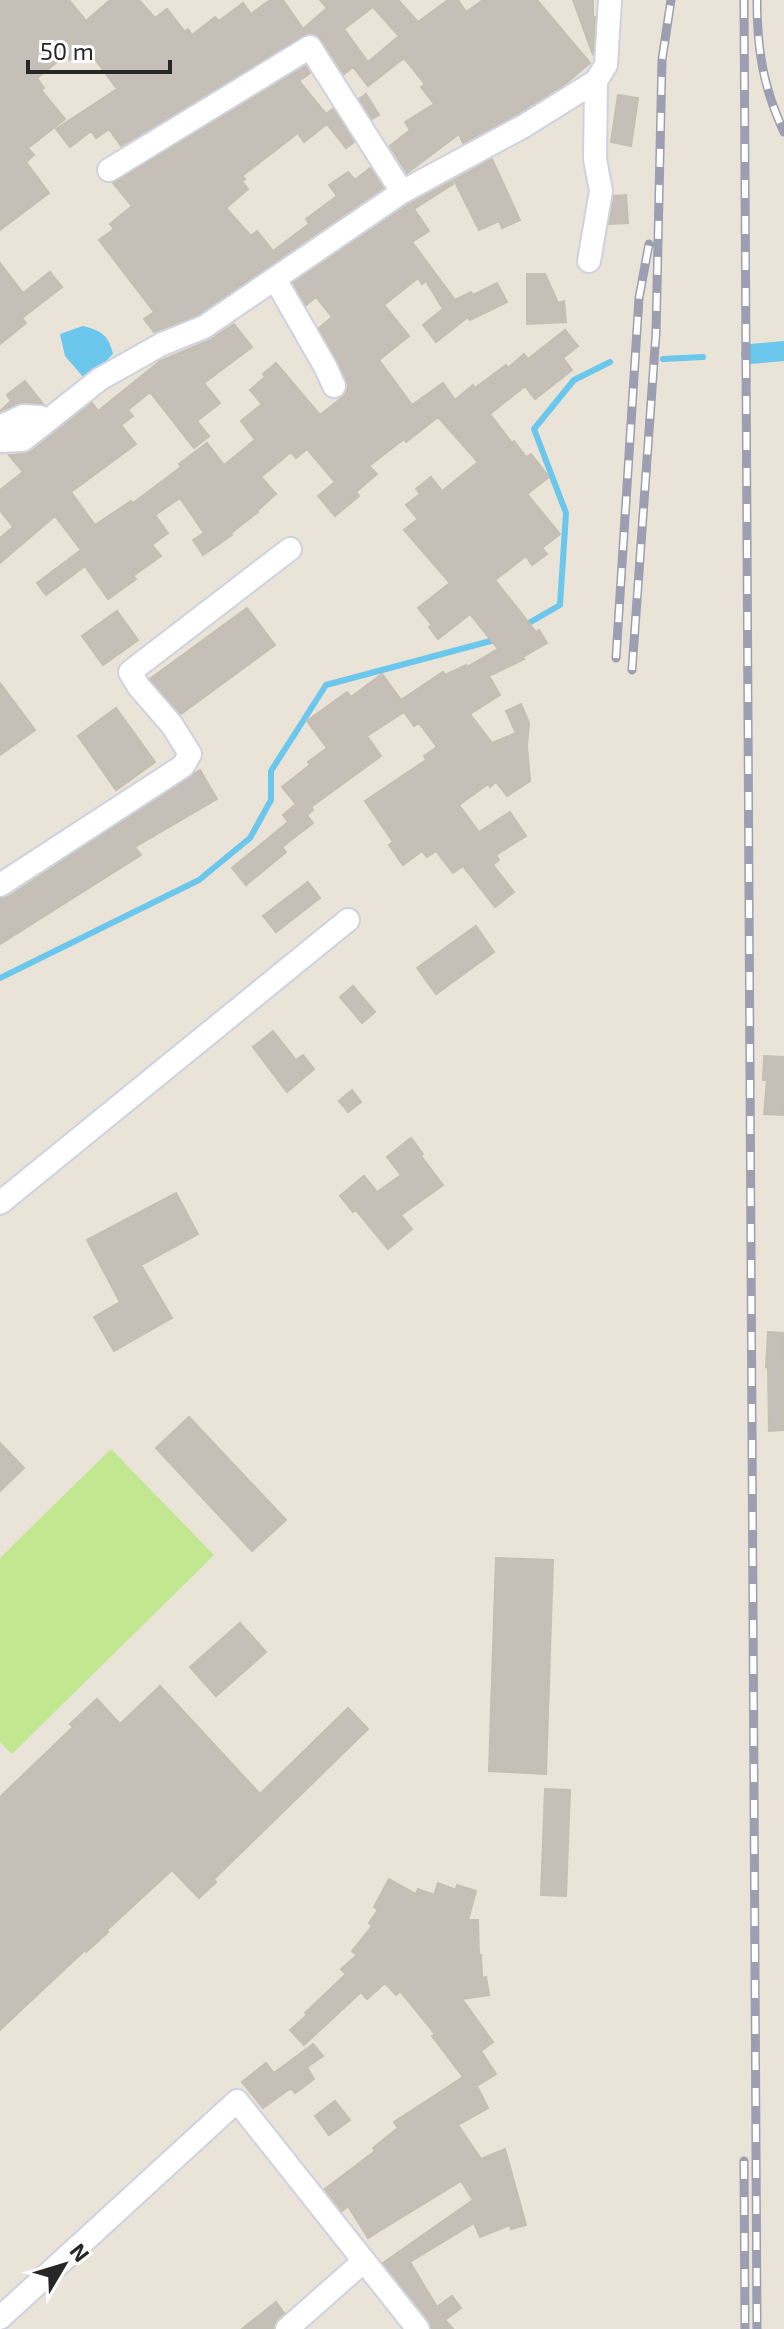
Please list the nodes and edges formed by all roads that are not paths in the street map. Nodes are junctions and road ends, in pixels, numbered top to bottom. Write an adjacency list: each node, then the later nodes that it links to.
1 (610, 0): 2 (street)
2 (596, 81): 4 (street); 5 (street)
3 (109, 170): 4 (street)
4 (402, 192): 6 (street)
5 (589, 261)
6 (275, 279): 7 (street); 10 (street)
7 (334, 386)
8 (40, 417): 9 (street)
9 (0, 427)
10 (0, 441)
11 (290, 549): 12 (street)
12 (0, 885)
13 (348, 920): 14 (street)
14 (0, 1203)
15 (364, 2261): 16 (street); 17 (street); 18 (street)
16 (0, 2318)
17 (287, 2329)
18 (418, 2329)

